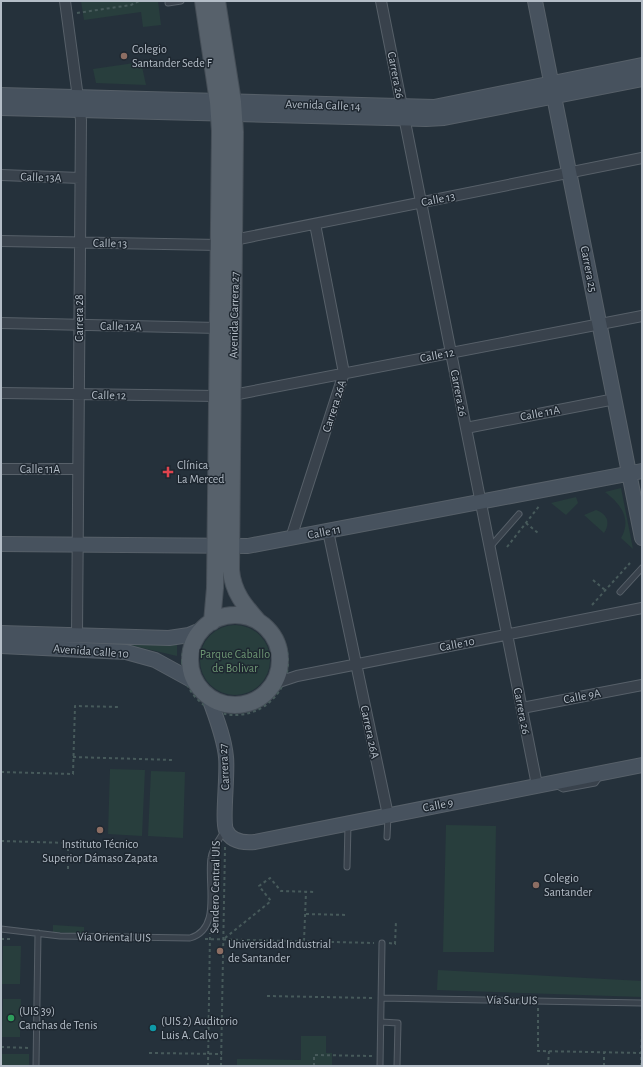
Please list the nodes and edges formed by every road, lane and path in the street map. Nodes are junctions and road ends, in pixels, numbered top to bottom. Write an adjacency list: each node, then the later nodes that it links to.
1 (65, 1): 9 (street, Carrera 28)
2 (138, 1): 9 (path)
3 (181, 1): 8 (lane)
4 (203, 1): 16 (main road, Avenida Carrera 27)
5 (218, 1): 16 (main road, Avenida Carrera 27)
6 (381, 1): 17 (street, Carrera 26)
7 (535, 1): 12 (street, Carrera 25)
8 (168, 3)
9 (67, 14): 14 (street, Carrera 28)
10 (642, 66): 12 (street, Avenida Calle 14)
11 (642, 79): 12 (street, Avenida Calle 14)
12 (552, 90): 17 (street, Avenida Calle 14); 19 (street, Carrera 25)
13 (1, 96): 14 (street, Avenida Calle 14)
14 (79, 104): 15 (street, Avenida Calle 14); 16 (street, Avenida Calle 14); 21 (street, Carrera 28)
15 (1, 108)
16 (226, 108): 17 (street, Avenida Calle 14); 24 (main road, Avenida Carrera 27); 27 (main road, Avenida Carrera 27)
17 (403, 113): 22 (street, Carrera 26)
18 (642, 158): 19 (street, Calle 13)
19 (569, 173): 22 (street, Calle 13); 30 (street, Carrera 25)
20 (1, 175): 21 (street, Calle 13A)
21 (80, 178): 26 (street, Carrera 28)
22 (421, 203): 23 (street, Calle 13); 33 (street, Carrera 26)
23 (315, 224): 24 (street, Calle 13); 34 (street, Carrera 26A)
24 (234, 240): 37 (main road, Avenida Carrera 27)
25 (1, 241): 26 (street, Calle 13)
26 (80, 242): 27 (street, Calle 13); 31 (street, Carrera 28)
27 (219, 245): 32 (main road, Avenida Carrera 27)
28 (642, 316): 30 (street, Calle 12)
29 (1, 323): 31 (street, Calle 12A)
30 (600, 324): 33 (street, Calle 12); 38 (street, Carrera 25)
31 (79, 325): 32 (street, Calle 12A); 36 (street, Carrera 28)
32 (218, 328): 37 (main road, Avenida Carrera 27)
33 (451, 353): 34 (street, Calle 12); 39 (street, Carrera 26)
34 (344, 373): 37 (street, Calle 12); 49 (street, Carrera 26A)
35 (1, 393): 36 (street, Calle 12)
36 (79, 394): 37 (street, Calle 12); 41 (street, Carrera 28)
37 (225, 396): 53 (main road, Avenida Carrera 27)
38 (615, 399): 39 (street, Calle 11A); 42 (street, Carrera 25)
39 (466, 428): 43 (street, Carrera 26)
40 (1, 469): 41 (street, Calle 11A)
41 (78, 469): 52 (street, Carrera 28)
42 (636, 472): 43 (street, Calle 11); 50 (street, Carrera 25)
43 (481, 502): 47 (street, Calle 11); 55 (street, Carrera 26)
44 (540, 505): 46 (path)
45 (519, 514): 55 (lane)
46 (526, 523): 48 (path); 54 (path)
47 (328, 531): 49 (street, Calle 11); 69 (street, Carrera 26A)
48 (538, 533)
49 (292, 538): 53 (street, Calle 11)
50 (642, 538)
51 (1, 544): 52 (street, Calle 11)
52 (78, 545): 53 (street, Calle 11); 66 (street, Carrera 28)
53 (223, 546): 63 (main road, Avenida Carrera 27); 64 (main road, Avenida Carrera 27)
54 (507, 547)
55 (490, 548): 67 (street, Carrera 26)
56 (630, 563): 59 (path)
57 (642, 568): 60 (lane)
58 (593, 580): 59 (path)
59 (605, 590): 61 (path)
60 (620, 592)
61 (592, 605)
62 (642, 608): 67 (street, Calle 10)
63 (253, 615): 64 (main road); 64 (path); 71 (main road); 71 (path)
64 (204, 625): 64 (path); 66 (street, Avenida Calle 10); 70 (main road); 70 (path)
65 (1, 633): 66 (street, Avenida Calle 10)
66 (77, 635)
67 (507, 635): 69 (street, Calle 10); 75 (street, Carrera 26)
68 (1, 646): 70 (street, Avenida Calle 10)
69 (356, 664): 71 (street, Calle 10); 82 (street, Carrera 26A)
70 (190, 679): 73 (main road); 76 (path)
71 (279, 682): 73 (main road); 76 (path)
72 (642, 685): 75 (street, Calle 9A)
73 (208, 695): 76 (street, Carrera 27)
74 (120, 707): 77 (path)
75 (522, 708): 81 (street, Carrera 26)
76 (214, 710): 84 (street, Carrera 27)
77 (73, 757): 78 (path); 80 (path)
78 (173, 760)
79 (642, 764): 81 (street, Calle 9)
80 (1, 772)
81 (537, 785): 82 (street, Calle 9)
82 (388, 815): 83 (street, Calle 9); 85 (lane)
83 (348, 823): 84 (street, Calle 9); 87 (lane)
84 (229, 834): 92 (lane); 99 (path, Sendero Central UIS)
85 (387, 837)
86 (1, 841): 88 (path)
87 (347, 868)
88 (68, 871)
89 (306, 892): 90 (path); 91 (path); 99 (path)
90 (316, 892)
91 (305, 914): 93 (path); 100 (path)
92 (210, 915): 97 (lane); 98 (path, Sendero Central UIS)
93 (348, 915)
94 (396, 921): 101 (path)
95 (1, 929): 96 (lane, Vía Oriental UIS)
96 (38, 933): 97 (lane, Vía Oriental UIS); 109 (lane)
97 (190, 938): 98 (path)
98 (210, 939): 99 (path); 113 (path, Sendero Central UIS)
99 (224, 939): 100 (path); 115 (path, Sendero Central UIS)
100 (304, 941): 101 (path)
101 (382, 943): 103 (lane)
102 (267, 996): 103 (path)
103 (381, 998): 104 (lane, Vía Sur UIS); 106 (lane)
104 (538, 1001): 105 (lane, Vía Sur UIS); 110 (path)
105 (642, 1003)
106 (381, 1022): 116 (lane); 122 (lane)
107 (642, 1031): 114 (path)
108 (1, 1047): 109 (path)
109 (36, 1048): 117 (lane)
110 (549, 1051): 111 (path); 123 (path)
111 (604, 1052): 114 (path); 124 (path)
112 (149, 1053): 113 (path)
113 (208, 1053): 115 (path); 118 (path, Sendero Central UIS)
114 (642, 1053): 125 (path)
115 (222, 1054): 119 (path, Sendero Central UIS)
116 (380, 1056): 120 (path); 121 (lane)
117 (36, 1066)
118 (208, 1066)
119 (222, 1066)
120 (314, 1066)
121 (380, 1066)
122 (397, 1066)
123 (548, 1066)
124 (604, 1066)
125 (641, 1066)

